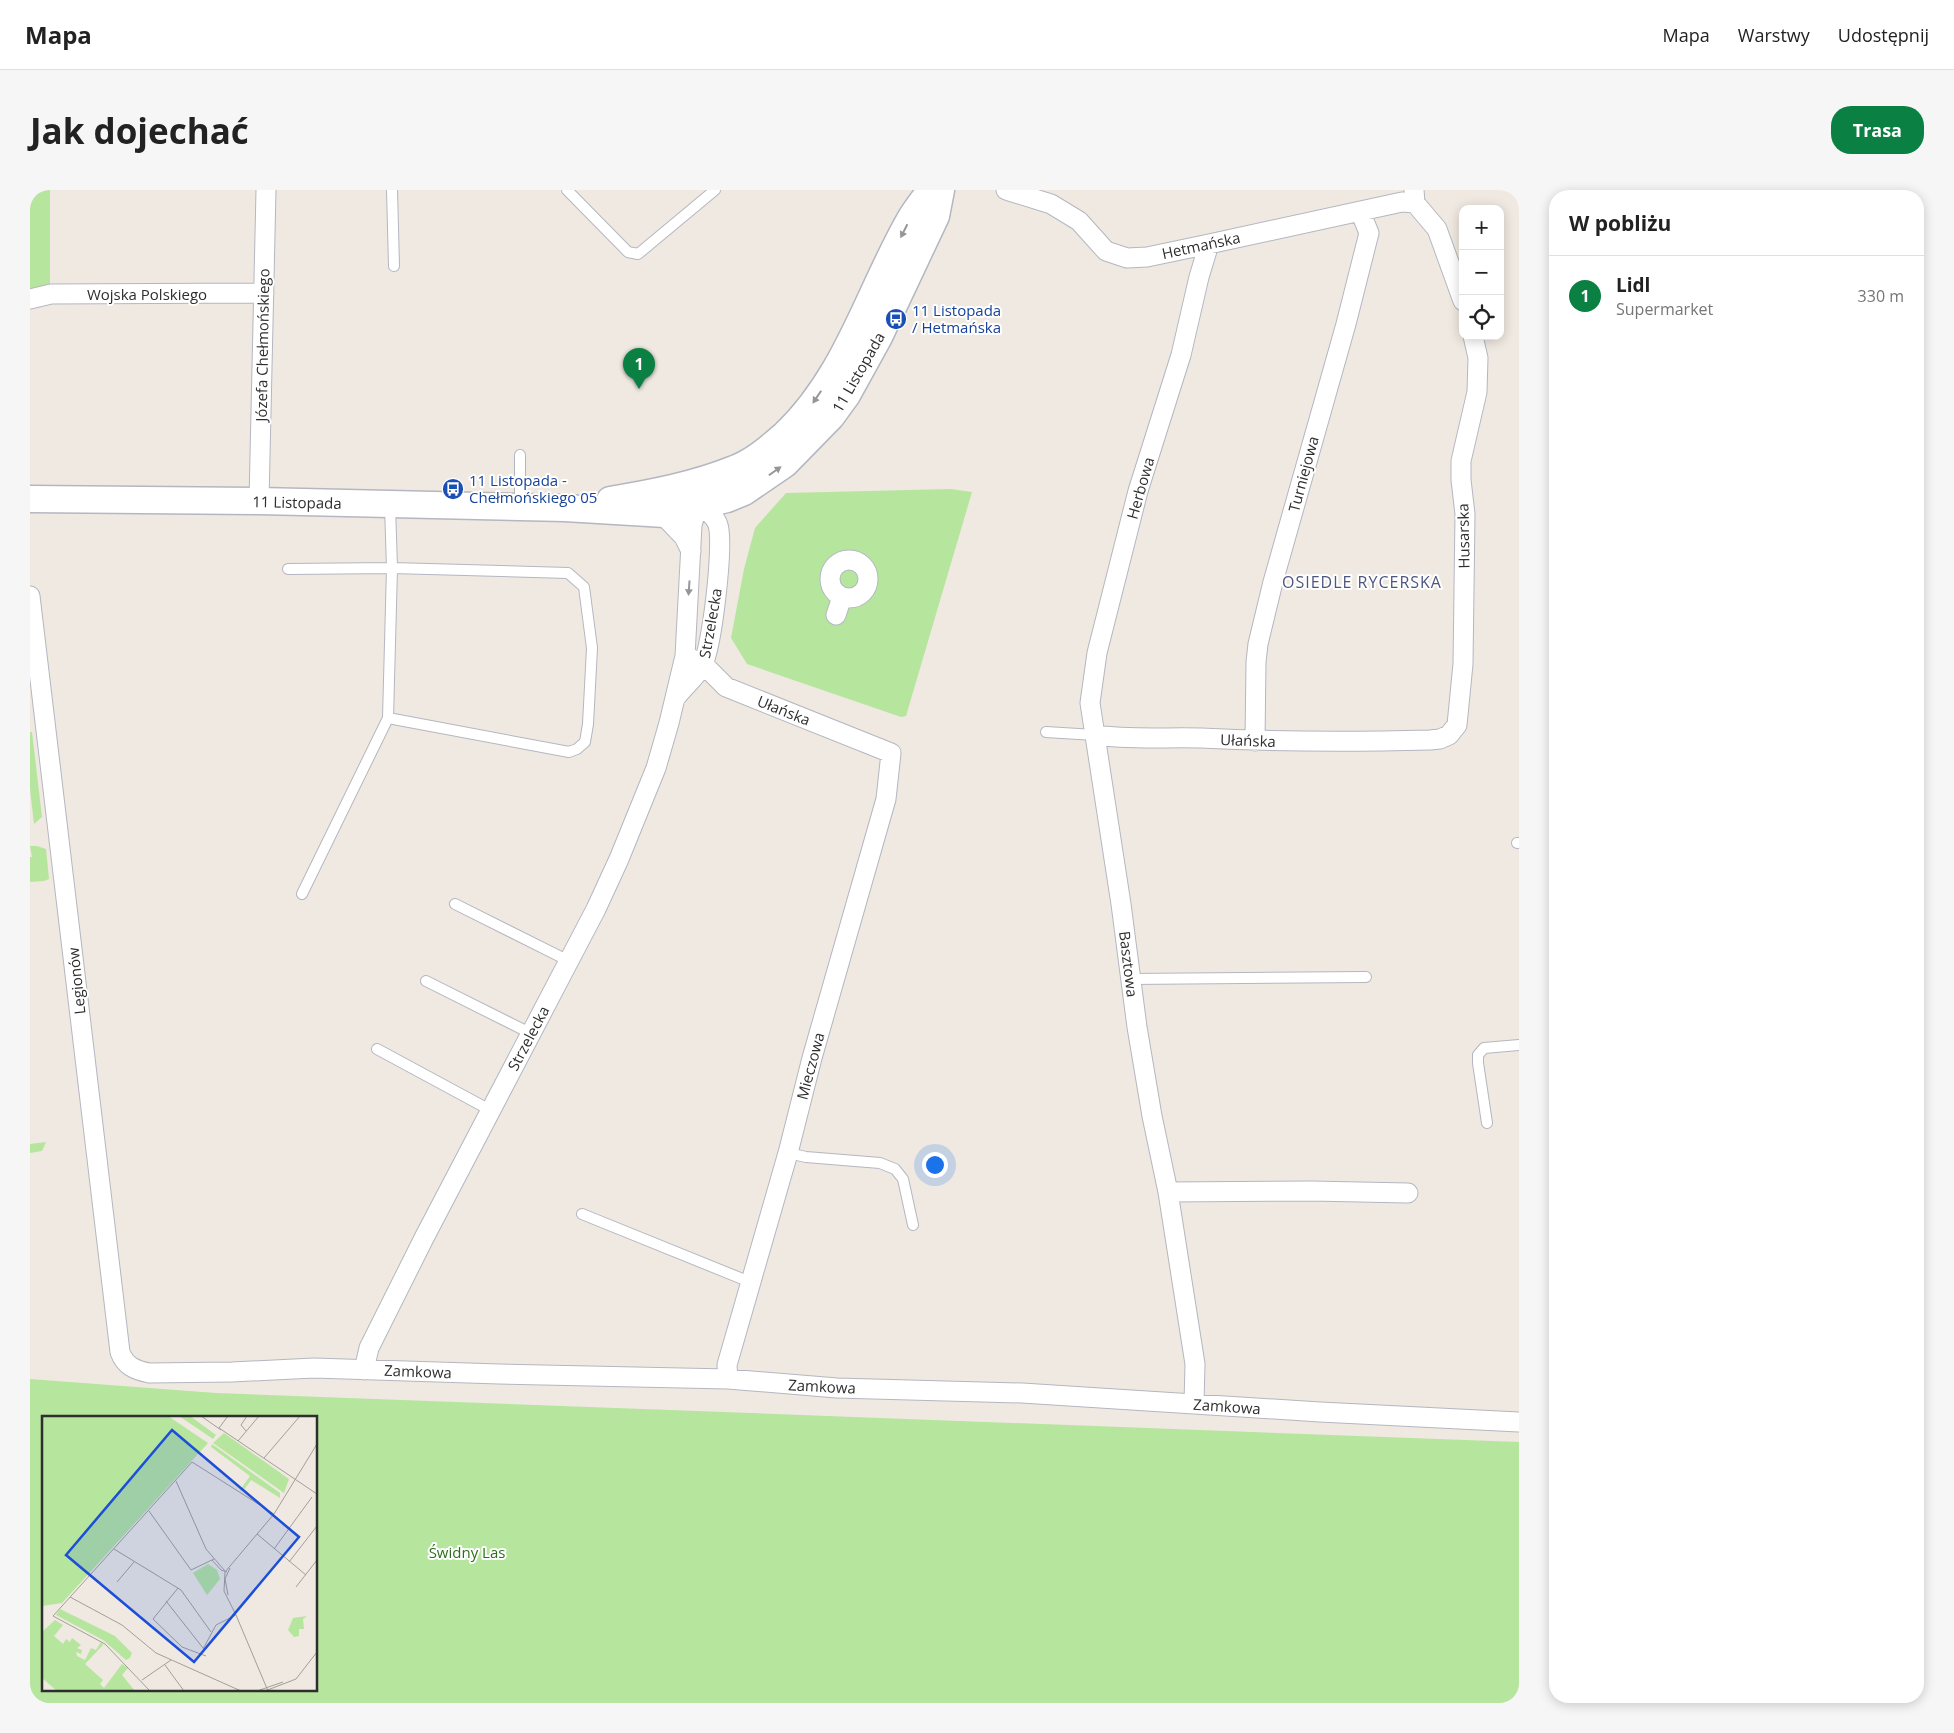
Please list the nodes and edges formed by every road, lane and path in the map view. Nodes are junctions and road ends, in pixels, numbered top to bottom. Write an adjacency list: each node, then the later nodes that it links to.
1 (266, 190): 12 (street, Józefa Chełmońskiego)
2 (392, 190): 11 (lane)
3 (567, 190): 4 (lane)
4 (715, 190)
5 (930, 190): 18 (street, 11 Listopada, one-way to 18)
6 (941, 190): 17 (street, 11 Listopada, one-way to 6)
7 (1006, 190): 10 (street, Hetmańska)
8 (1414, 196): 9 (street, Hetmańska); 13 (street)
9 (1360, 211): 10 (street, Hetmańska); 39 (street, Turniejowa)
10 (1209, 244): 37 (street, Herbowa)
11 (394, 266)
12 (264, 294): 14 (street, Wojska Polskiego); 20 (street, Józefa Chełmońskiego)
13 (1461, 295)
14 (30, 299)
15 (1473, 340): 38 (street, Husarska)
16 (520, 455): 22 (lane)
17 (744, 492): 18 (street, 11 Listopada); 25 (street, Strzelecka)
18 (697, 495): 23 (street, 11 Listopada); 24 (street, 11 Listopada); 25 (street, Strzelecka); 26 (street, Strzelecka)
19 (30, 499): 20 (street, 11 Listopada)
20 (259, 501): 21 (street, 11 Listopada)
21 (390, 505): 22 (street, 11 Listopada); 28 (lane)
22 (520, 508): 23 (street, 11 Listopada)
23 (564, 508): 24 (street, 11 Listopada)
24 (662, 514): 26 (street)
25 (721, 538): 33 (street, Strzelecka)
26 (692, 552): 32 (street, Strzelecka, one-way to 32)
27 (288, 568): 28 (lane)
28 (392, 568): 35 (lane); 35 (lane)
29 (30, 596): 58 (street, Legionów)
30 (842, 597): 31 (street)
31 (836, 615)
32 (685, 656): 33 (street, Ułańska); 34 (street, Strzelecka)
33 (703, 664): 34 (street, Strzelecka); 40 (street, Ułańska)
34 (674, 698): 43 (street, Strzelecka)
35 (388, 718): 41 (lane)
36 (1046, 732): 37 (lane, Ułańska)
37 (1095, 735): 39 (street, Ułańska); 45 (street, Basztowa)
38 (1449, 735): 39 (street, Ułańska)
39 (1255, 741)
40 (891, 753): 52 (street, Mieczowa)
41 (302, 894)
42 (454, 904): 43 (lane)
43 (569, 961): 47 (street, Strzelecka)
44 (1366, 977): 45 (lane)
45 (1130, 979): 53 (street, Basztowa)
46 (426, 981): 47 (lane)
47 (530, 1033): 50 (street, Strzelecka)
48 (1519, 1045): 51 (lane)
49 (377, 1049): 50 (lane)
50 (490, 1110): 59 (street, Strzelecka)
51 (1487, 1123)
52 (788, 1153): 56 (lane); 57 (street, Mieczowa)
53 (1168, 1192): 54 (street); 61 (street, Basztowa)
54 (1408, 1193)
55 (582, 1214): 57 (lane)
56 (913, 1225)
57 (750, 1282): 60 (street, Mieczowa)
58 (127, 1365): 59 (street, Zamkowa)
59 (364, 1370): 60 (street, Zamkowa)
60 (728, 1379): 61 (street, Zamkowa)
61 (1194, 1404): 62 (street, Zamkowa)
62 (1519, 1422)

